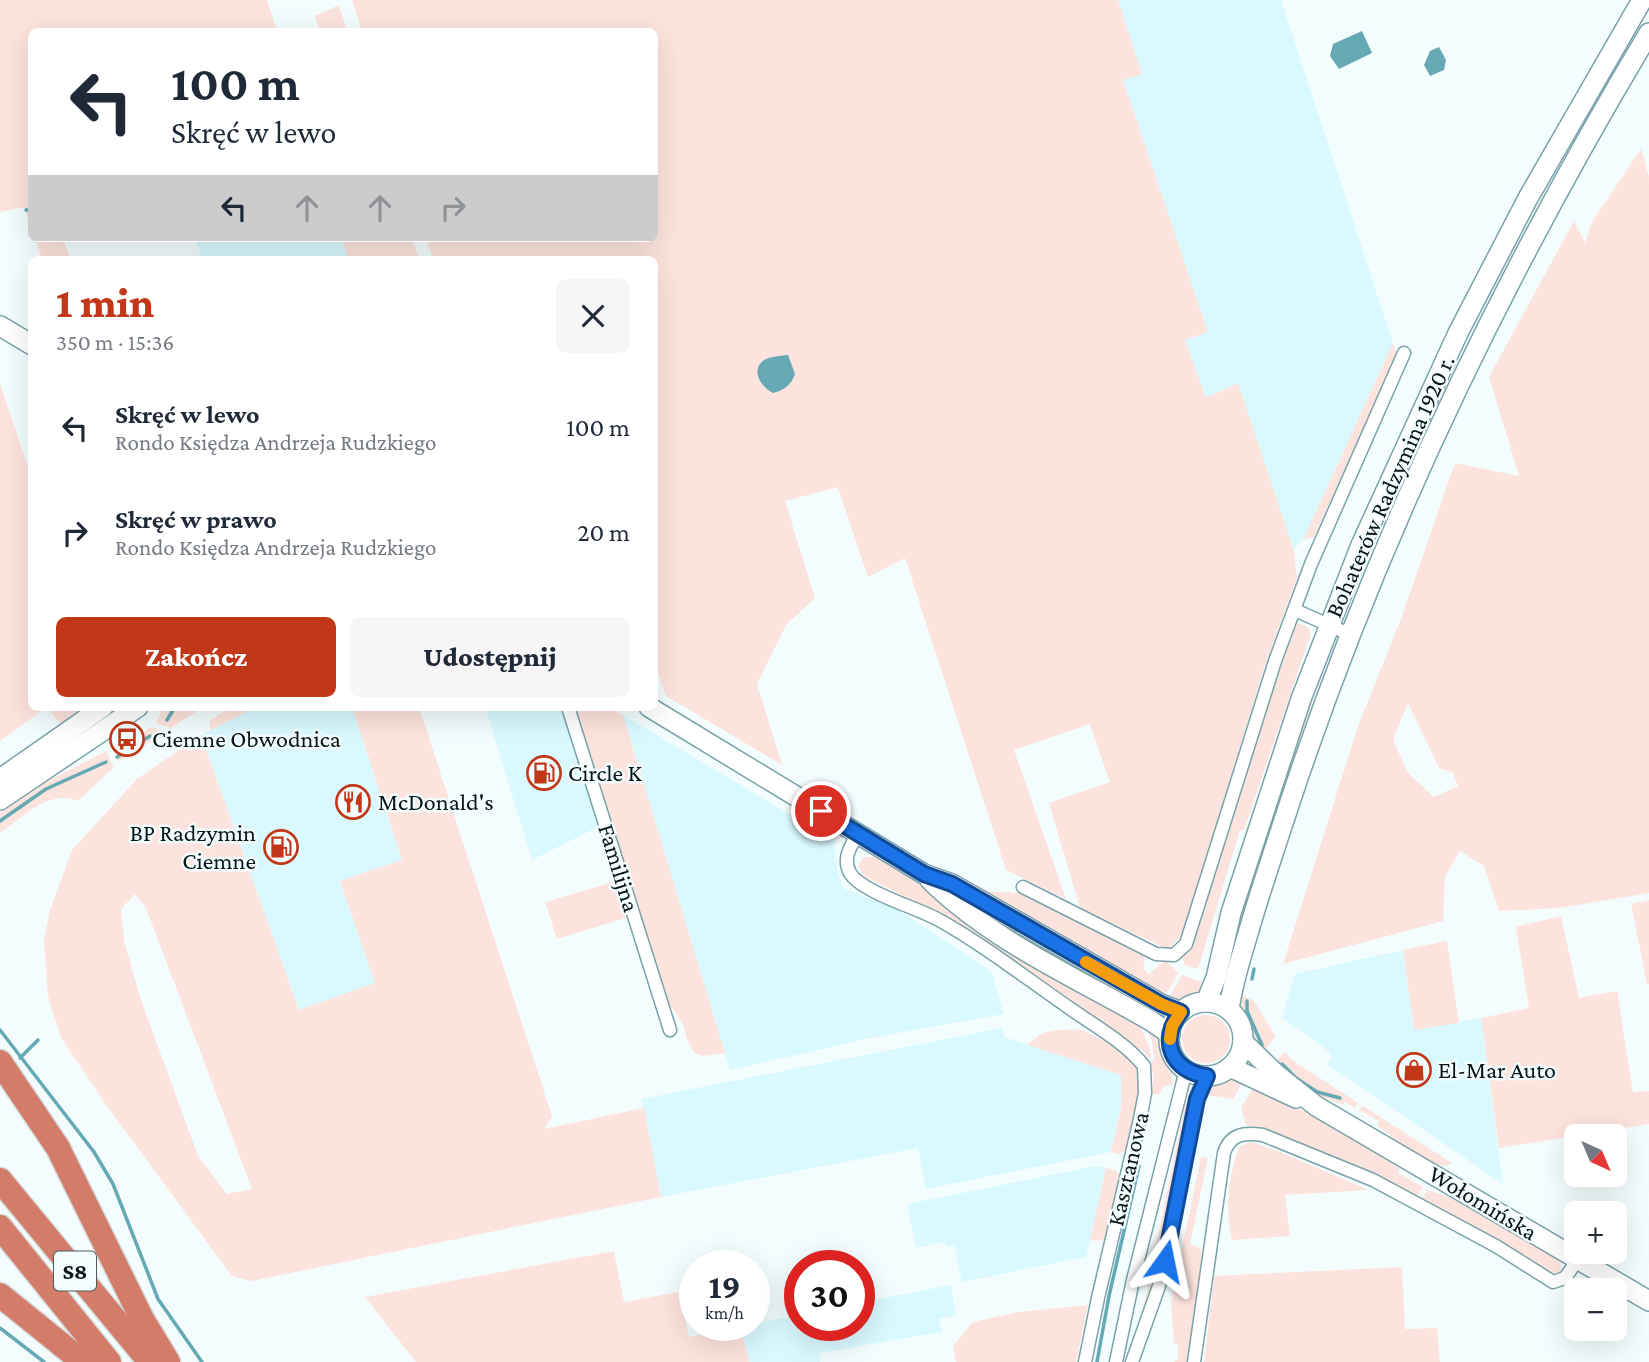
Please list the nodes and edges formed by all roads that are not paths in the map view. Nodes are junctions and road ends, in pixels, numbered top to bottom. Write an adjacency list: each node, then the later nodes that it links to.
1 (1642, 0): 7 (main road, Bohaterów Radzymina 1920 r.)
2 (1649, 33): 8 (main road, Bohaterów Radzymina 1920 r.)
3 (0, 326): 4 (main road)
4 (28, 343)
5 (1404, 353): 6 (street)
6 (1295, 610): 7 (street); 17 (street)
7 (1328, 626): 8 (street); 18 (main road, Bohaterów Radzymina 1920 r.)
8 (1350, 635): 19 (main road, Bohaterów Radzymina 1920 r.)
9 (97, 711): 13 (main road)
10 (132, 711): 14 (main road)
11 (569, 711): 21 (street, Familijna)
12 (656, 711): 15 (main road)
13 (0, 779)
14 (0, 800)
15 (858, 833): 16 (main road); 40 (street, Kasztanowa)
16 (924, 874): 20 (main road); 22 (main road)
17 (1023, 887)
18 (1206, 1002): 19 (main road); 20 (main road)
19 (1229, 1010): 23 (main road)
20 (1181, 1012): 22 (main road)
21 (670, 1030)
22 (1170, 1034): 26 (main road)
23 (1243, 1042): 25 (main road); 28 (main road, Wołomińska)
24 (0, 1062): 39 (highway)
25 (1230, 1067): 27 (main road); 28 (main road, Wołomińska)
26 (1186, 1070): 27 (main road); 41 (street)
27 (1207, 1076): 42 (street)
28 (1316, 1106): 31 (main road, Wołomińska)
29 (0, 1180): 38 (highway, S8)
30 (0, 1227): 37 (highway, S8)
31 (1564, 1251)
32 (1575, 1264): 43 (street)
33 (1586, 1264): 35 (main road, Wołomińska)
34 (0, 1295): 36 (highway)
35 (1649, 1301)
36 (83, 1362)
37 (109, 1362)
38 (150, 1362)
39 (169, 1362)
40 (1085, 1362)
41 (1116, 1362)
42 (1132, 1362)
43 (1194, 1362)

